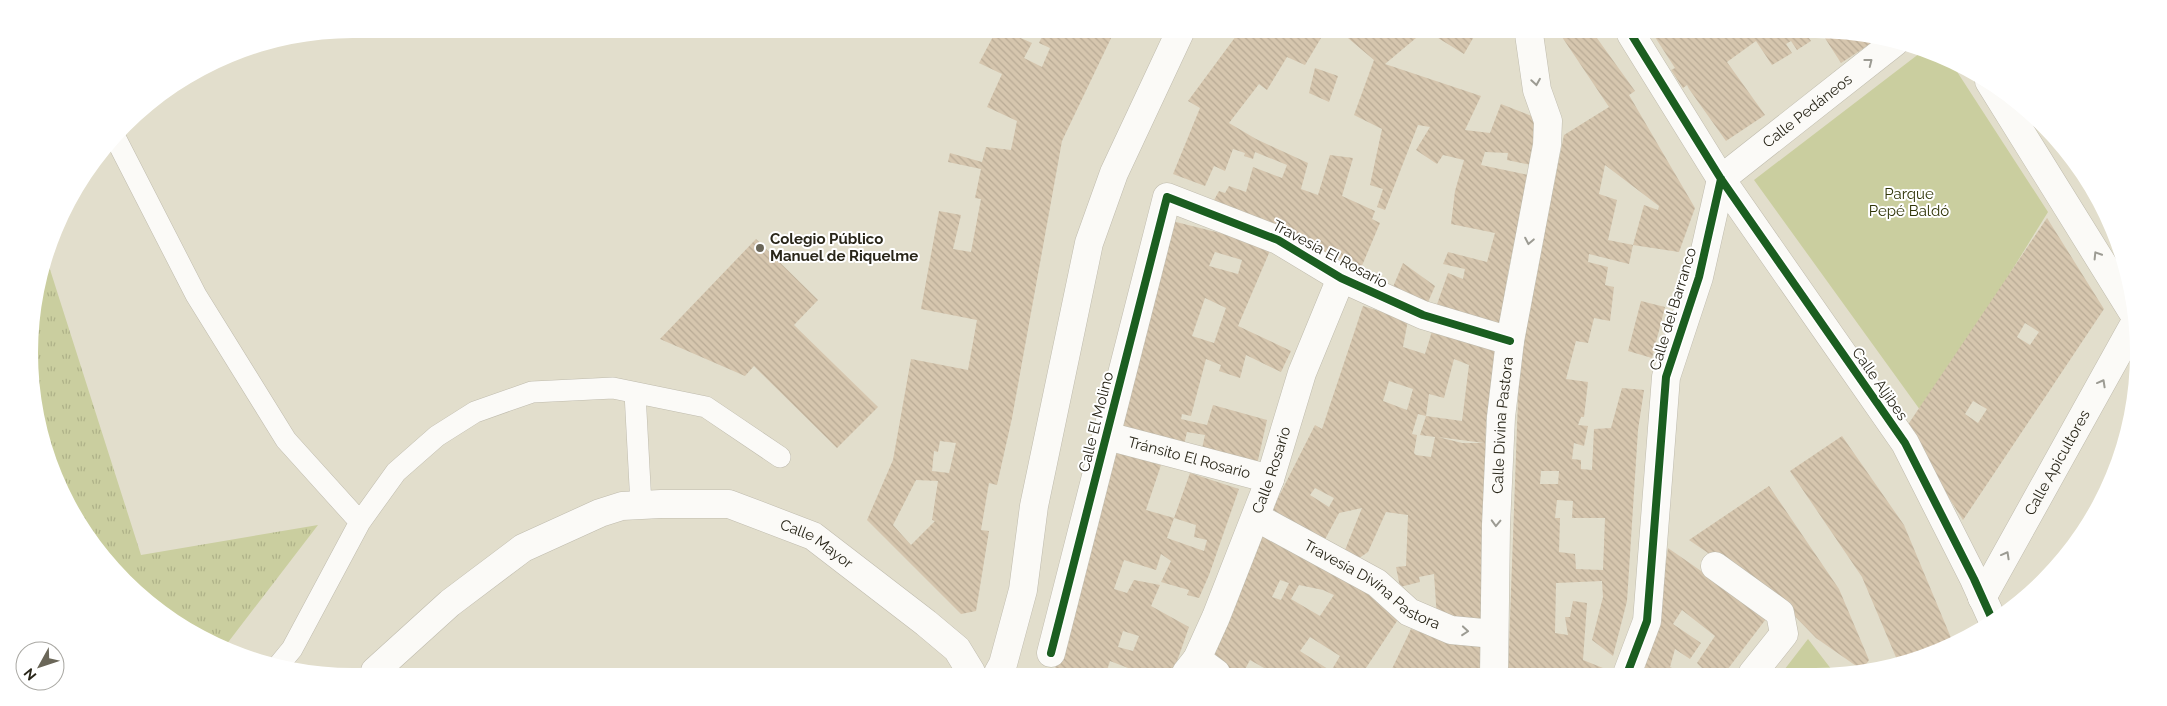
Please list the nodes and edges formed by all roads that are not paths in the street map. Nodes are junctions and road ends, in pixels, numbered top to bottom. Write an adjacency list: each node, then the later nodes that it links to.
1 (1177, 38): 27 (street)
2 (1530, 38): 12 (street, Calle Divina Pastora, one-way to 12)
3 (1633, 38): 7 (street)
4 (1889, 47): 7 (street, Calle Pedáneos, one-way to 4)
5 (1999, 98): 10 (street, one-way to 5)
6 (118, 143): 19 (lane)
7 (1721, 179): 21 (street, Calle Aljibes); 30 (street, Calle del Barranco)
8 (1167, 197): 9 (street, Travesía El Rosario); 14 (street, Calle El Molino)
9 (1341, 278): 12 (street, Travesía El Rosario); 16 (street, Calle Rosario)
10 (2125, 299)
11 (2129, 334): 21 (street, Calle Apicultores, one-way to 11)
12 (1510, 341): 22 (street, Calle Divina Pastora, one-way to 22)
13 (634, 393): 15 (lane); 17 (lane); 19 (lane)
14 (1107, 436): 16 (street, Tránsito El Rosario); 23 (street, Calle El Molino)
15 (780, 457)
16 (1270, 479): 18 (street, Calle Rosario)
17 (632, 506): 25 (street, Calle Mayor); 26 (street, Calle Mayor)
18 (1256, 517): 22 (street, Travesía Divina Pastora, one-way to 22); 28 (street, Calle Rosario)
19 (360, 522): 24 (lane)
20 (1715, 566): 31 (street)
21 (1987, 608)
22 (1494, 634): 29 (street, Calle Divina Pastora)
23 (1051, 653)
24 (282, 660)
25 (378, 668)
26 (969, 668)
27 (1000, 668)
28 (1200, 668)
29 (1494, 668)
30 (1628, 668)
31 (1757, 668)

